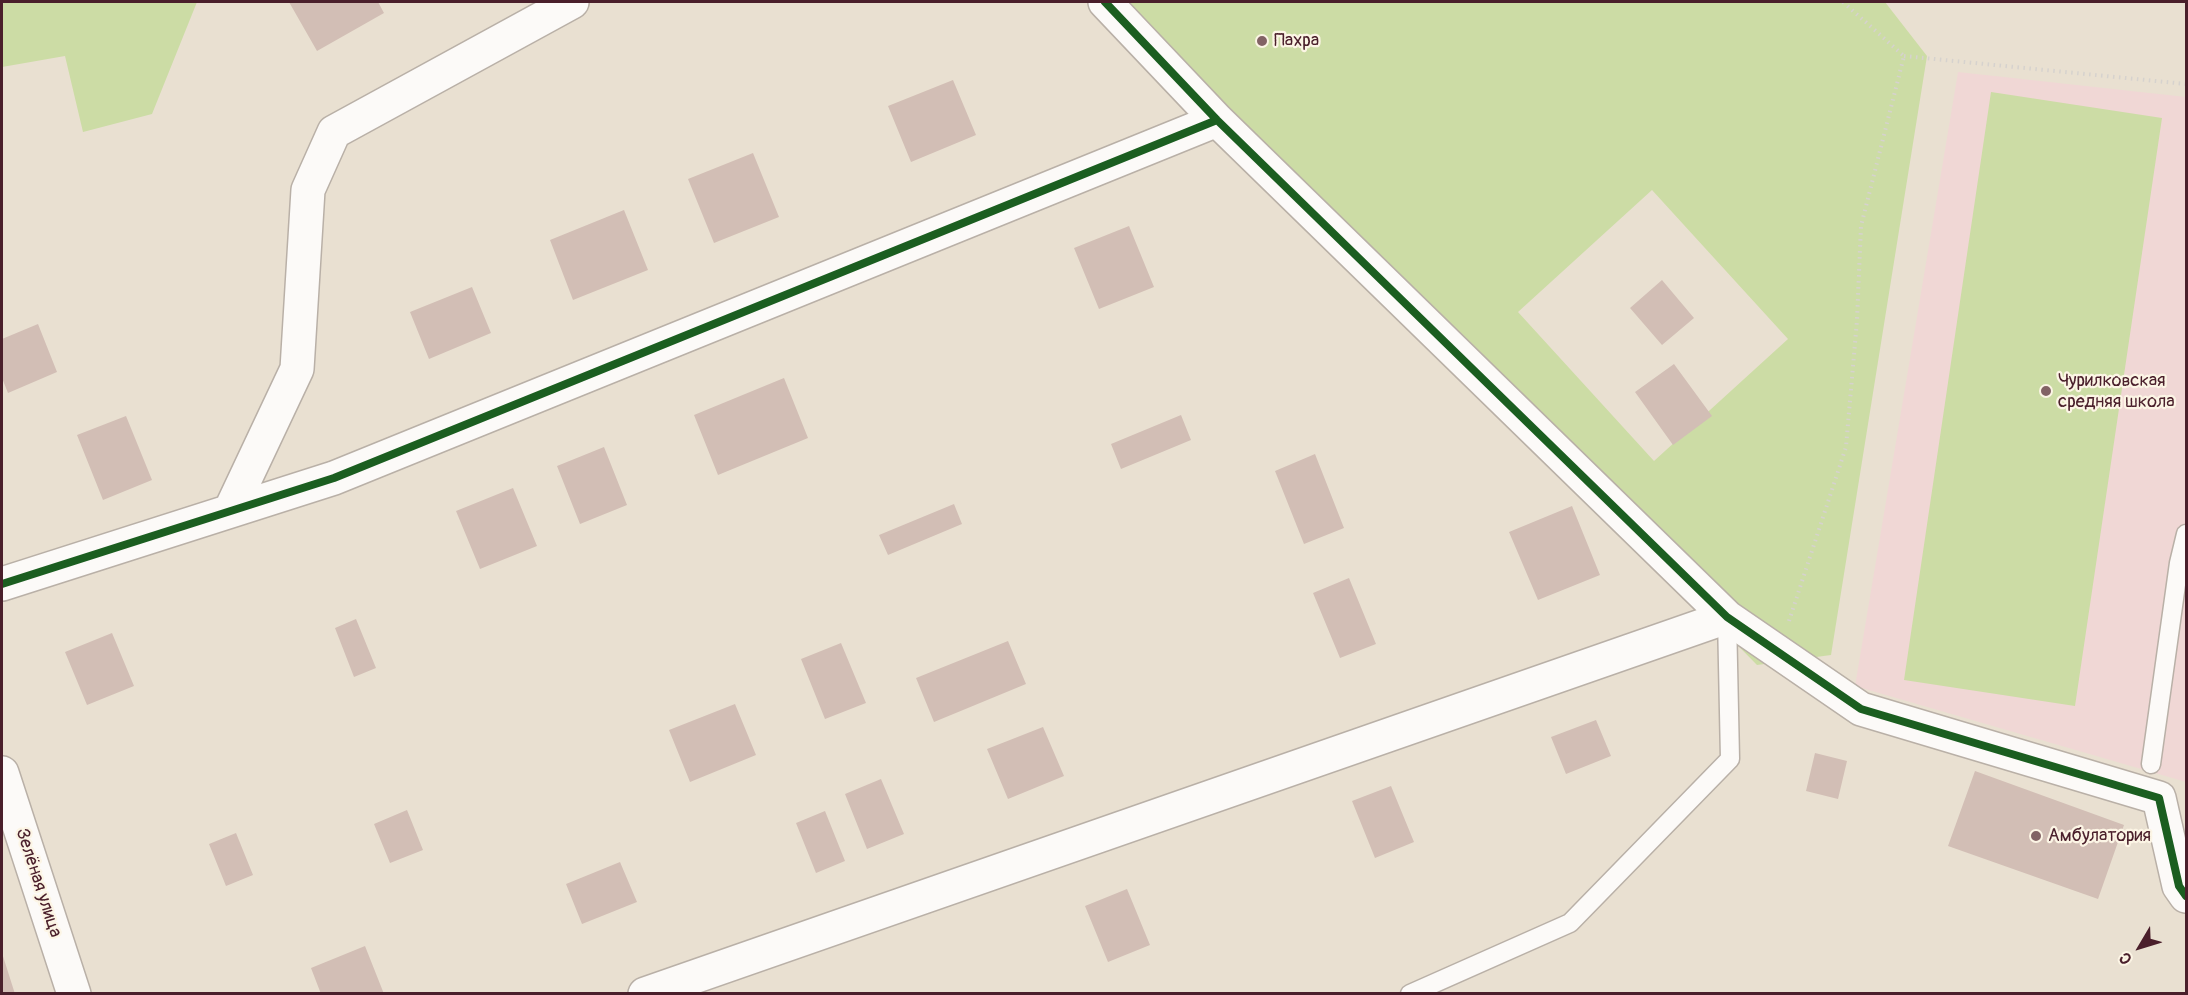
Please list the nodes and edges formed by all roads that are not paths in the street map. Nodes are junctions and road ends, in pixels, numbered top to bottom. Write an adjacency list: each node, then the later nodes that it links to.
1 (572, 2): 4 (street)
2 (1105, 2): 3 (street)
3 (1217, 120): 4 (street); 7 (street)
4 (230, 511): 6 (street)
5 (2187, 534): 8 (lane)
6 (2, 584)
7 (1727, 617): 10 (street); 12 (street); 13 (lane)
8 (2151, 764)
9 (2, 773): 11 (street, Зелёная улица)
10 (2187, 896)
11 (74, 993)
12 (645, 993)
13 (1410, 993)

